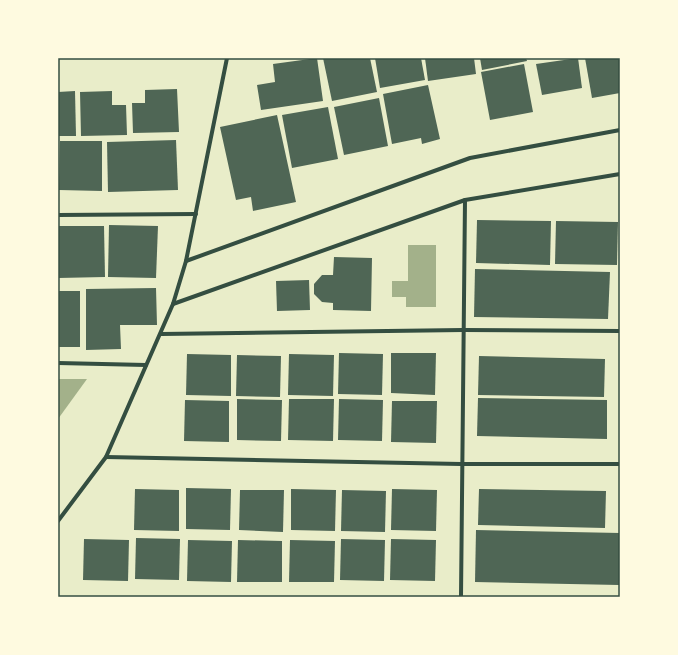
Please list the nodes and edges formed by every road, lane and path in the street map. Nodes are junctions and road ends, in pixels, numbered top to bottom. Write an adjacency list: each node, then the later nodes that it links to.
1 (227, 58): 5 (street)
2 (620, 130): 7 (street)
3 (620, 174): 4 (street)
4 (465, 200): 8 (street); 9 (street)
5 (196, 214): 6 (street); 7 (street)
6 (58, 215)
7 (186, 261): 8 (street)
8 (173, 304): 11 (street)
9 (463, 330): 10 (street); 11 (street); 15 (street)
10 (620, 331)
11 (161, 334): 13 (street)
12 (58, 363): 13 (street)
13 (146, 365): 14 (street)
14 (106, 457): 15 (street); 17 (street)
15 (461, 464): 16 (street); 18 (street)
16 (620, 464)
17 (58, 521)
18 (460, 597)

